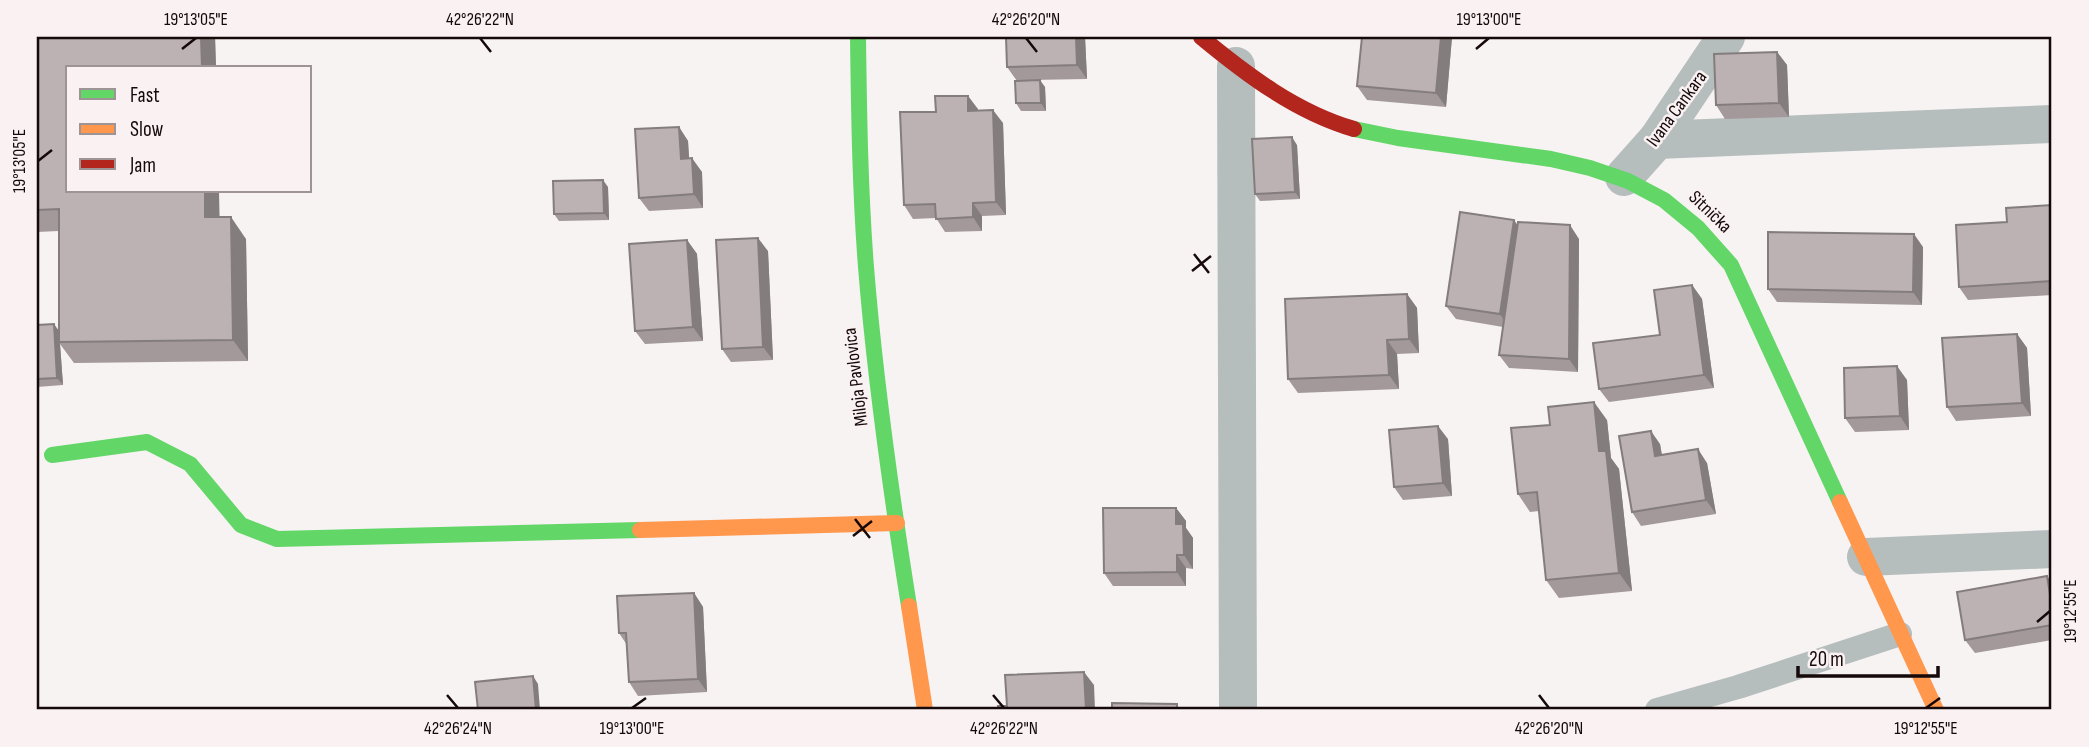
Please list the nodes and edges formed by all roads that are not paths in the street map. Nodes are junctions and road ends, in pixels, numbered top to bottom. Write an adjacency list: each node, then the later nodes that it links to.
1 (858, 37): 9 (street, Miloja Pavlovica)
2 (1201, 37): 4 (street, Sitnička)
3 (1726, 37): 6 (street, Ivana Cankara)
4 (1236, 66): 7 (street, Sitnička); 14 (street)
5 (2052, 124): 6 (street)
6 (1657, 140): 7 (street, Ivana Cankara)
7 (1624, 177): 11 (street, Sitnička)
8 (52, 455): 9 (street)
9 (897, 523): 13 (street, Miloja Pavlovica)
10 (2052, 549): 11 (street)
11 (1866, 557): 12 (street, Sitnička)
12 (1900, 634): 15 (lane); 16 (street, Sitnička)
13 (925, 710)
14 (1238, 710)
15 (1657, 710)
16 (1936, 710)

